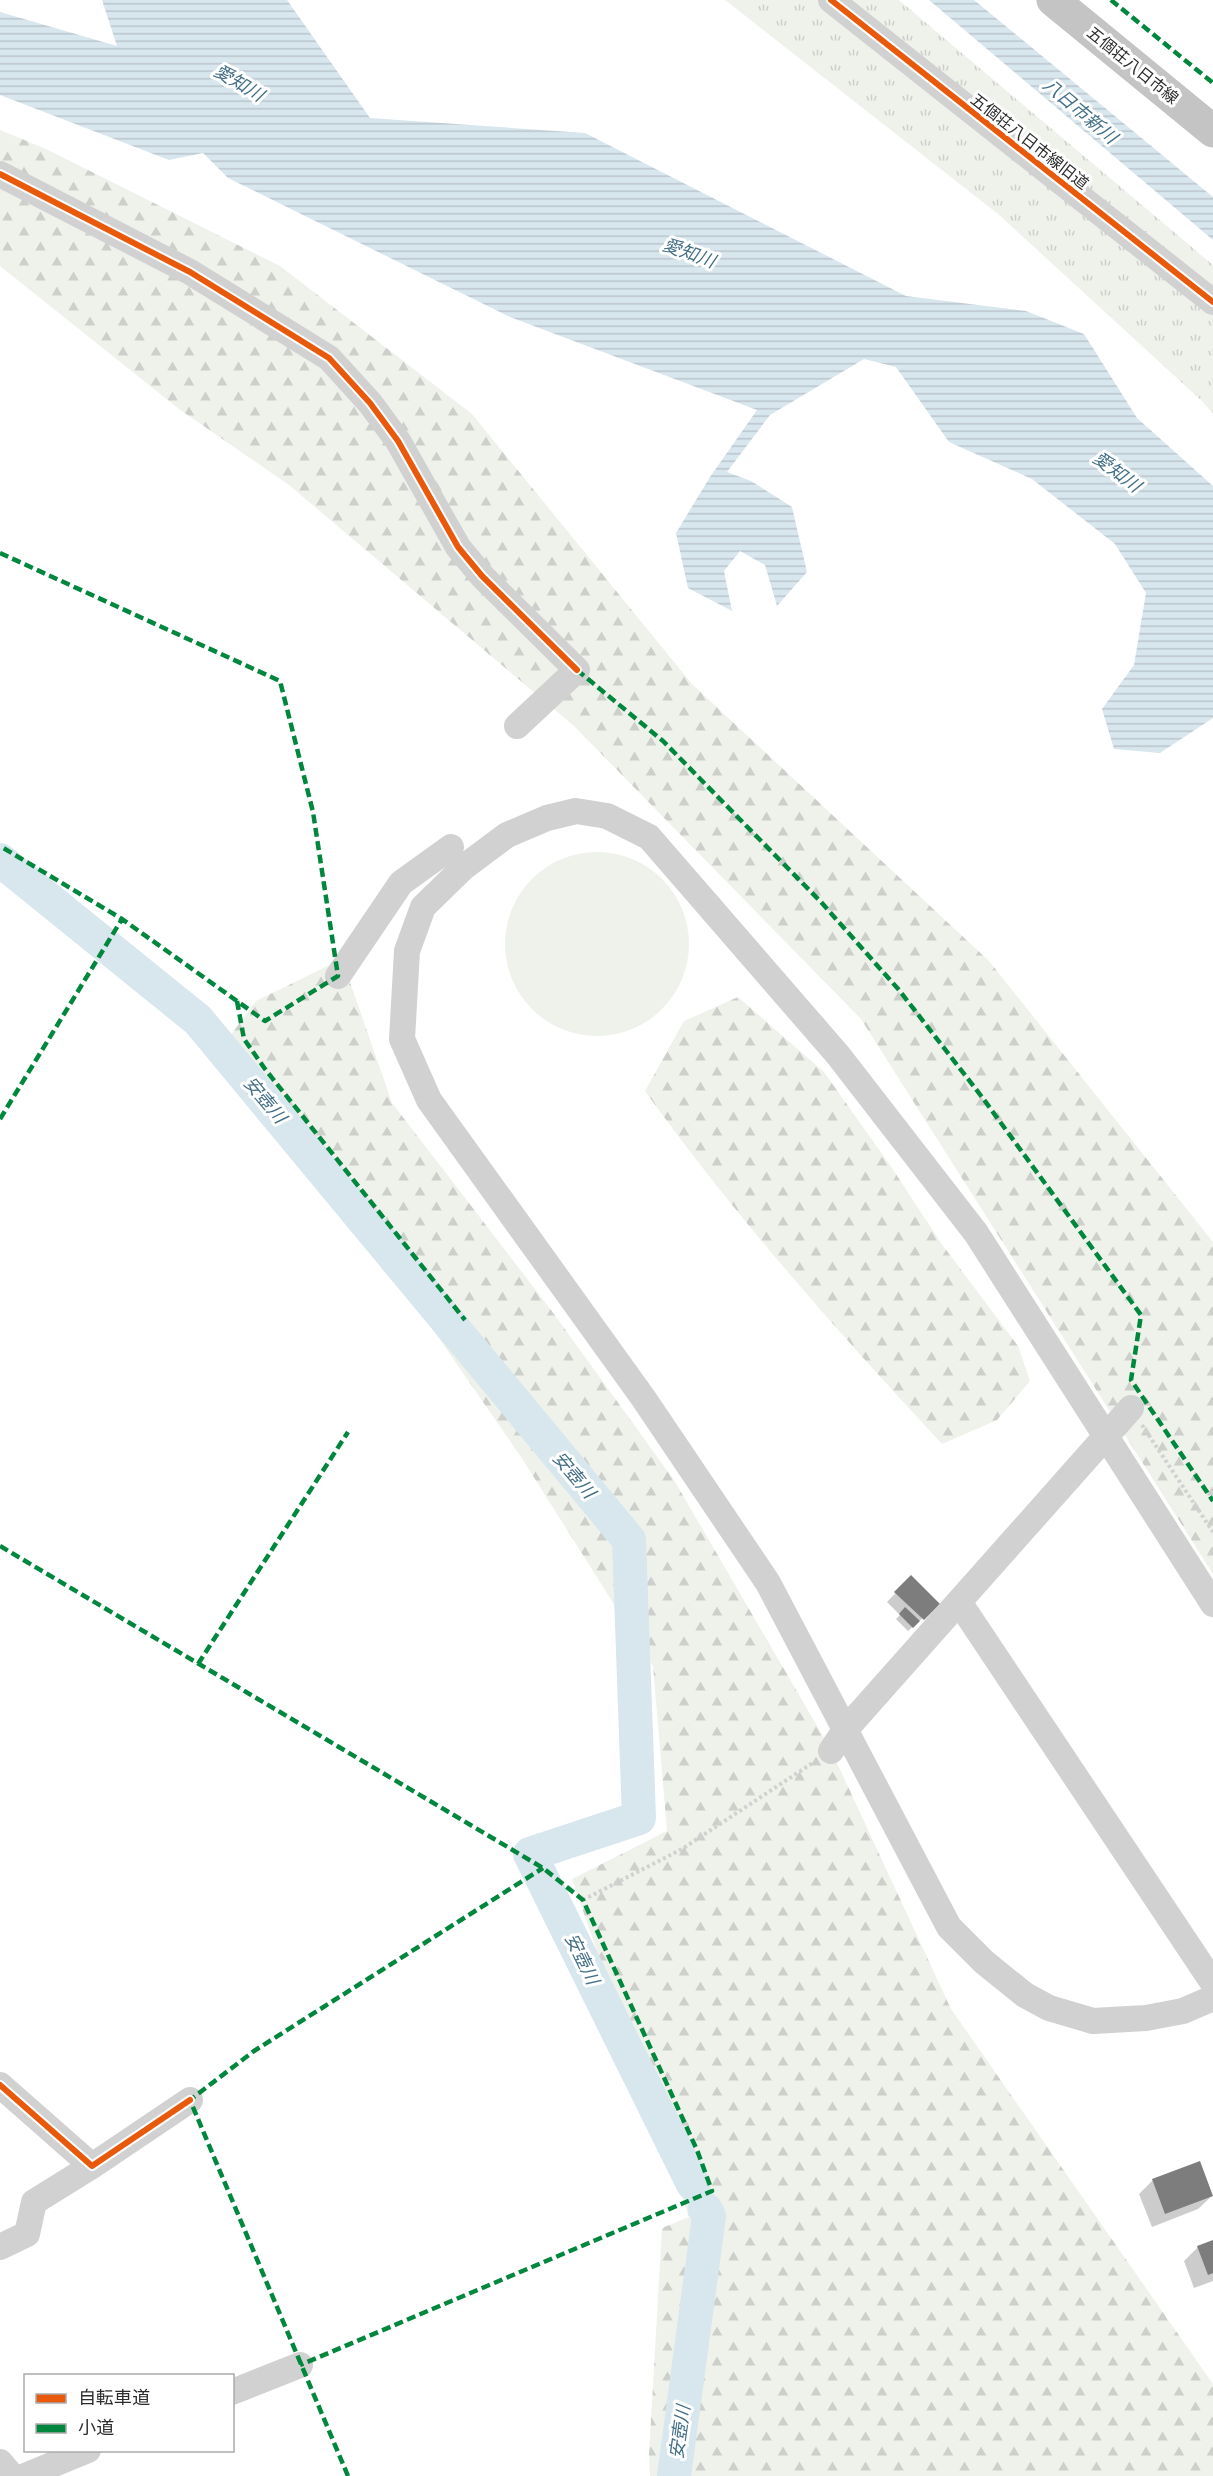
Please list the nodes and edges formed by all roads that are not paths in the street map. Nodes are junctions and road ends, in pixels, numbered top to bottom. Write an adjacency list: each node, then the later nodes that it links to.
1 (831, 0): 5 (street, 五個荘八日市線旧道)
2 (1053, 0): 3 (main road, 五個荘八日市線)
3 (1213, 131)
4 (0, 174): 6 (street)
5 (1213, 302)
6 (517, 726)
7 (451, 847): 8 (street)
8 (338, 976)
9 (1131, 1408): 10 (street)
10 (1108, 1437): 11 (street); 12 (street); 13 (street)
11 (958, 1602): 13 (street); 14 (street)
12 (1213, 1604)
13 (838, 1740): 15 (street)
14 (1213, 1983)
15 (1213, 1998)
16 (0, 2085): 18 (street)
17 (190, 2100): 18 (street)
18 (92, 2166): 19 (street)
19 (0, 2247)
20 (300, 2365): 21 (street)
21 (234, 2391)
22 (85, 2452): 25 (street)
23 (0, 2462): 24 (street)
24 (12, 2476)
25 (25, 2476)

